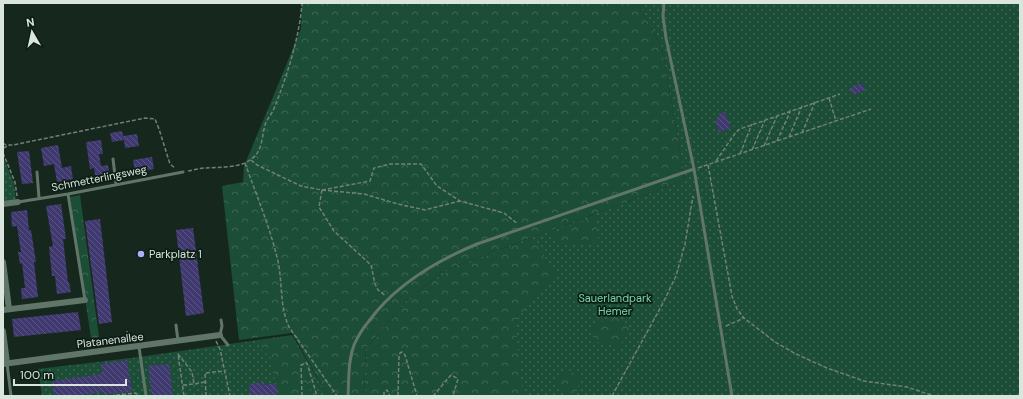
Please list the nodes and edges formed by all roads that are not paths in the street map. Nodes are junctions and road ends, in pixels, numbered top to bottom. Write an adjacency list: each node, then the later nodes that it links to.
1 (664, 3): 3 (lane)
2 (113, 159): 6 (lane)
3 (694, 169): 24 (lane); 25 (lane)
4 (37, 172): 8 (lane)
5 (183, 172): 6 (lane, Schmetterlingsweg)
6 (116, 184): 7 (lane, Schmetterlingsweg)
7 (68, 194): 8 (lane, Schmetterlingsweg); 12 (lane)
8 (39, 198): 9 (lane, Schmetterlingsweg)
9 (18, 202): 10 (street)
10 (3, 204)
11 (3, 262): 13 (street)
12 (85, 300): 13 (street)
13 (6, 310)
14 (221, 320): 17 (lane)
15 (176, 325): 18 (lane)
16 (3, 331): 21 (street)
17 (217, 335): 18 (street, Platanenallee); 19 (lane)
18 (178, 341): 20 (street, Platanenallee)
19 (228, 345)
20 (139, 346): 21 (street, Platanenallee); 23 (lane)
21 (5, 364): 22 (lane)
22 (11, 396)
23 (146, 396)
24 (348, 396)
25 (732, 396)

